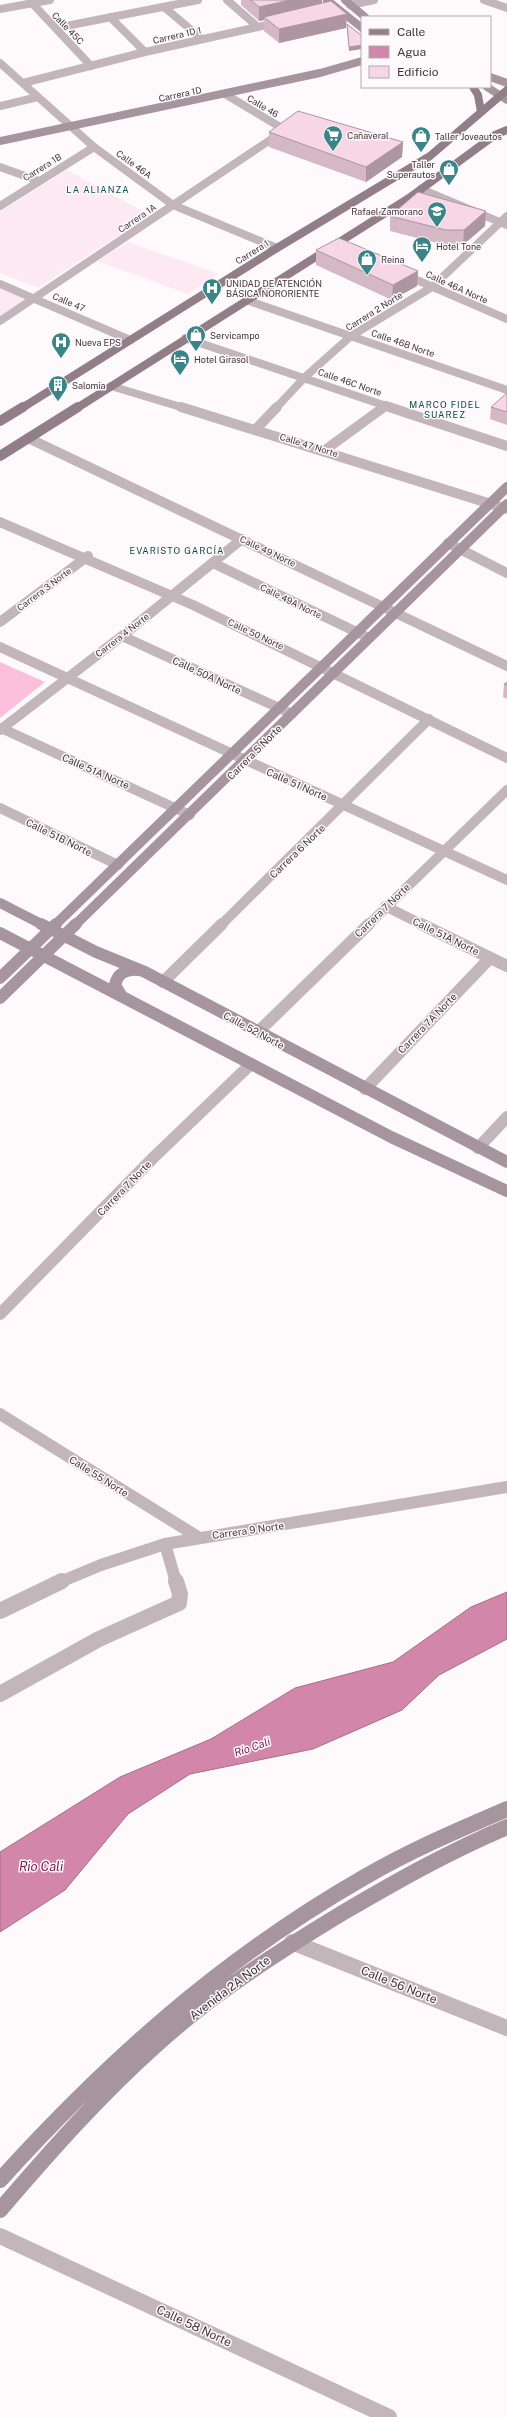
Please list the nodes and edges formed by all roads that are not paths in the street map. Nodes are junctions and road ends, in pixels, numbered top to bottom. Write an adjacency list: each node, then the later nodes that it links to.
1 (50, 0): 8 (street)
2 (198, 0): 10 (street)
3 (227, 0): 16 (street)
4 (327, 0): 17 (street)
5 (345, 0): 9 (street)
6 (374, 0): 9 (street)
7 (484, 0): 11 (street)
8 (32, 3): 12 (street); 18 (street, Calle 45C)
9 (350, 5): 13 (street)
10 (164, 7): 14 (street); 19 (street)
11 (507, 8)
12 (0, 9)
13 (364, 16)
14 (110, 17): 18 (street); 20 (street)
15 (288, 20): 16 (street, Carrera 1D 1)
16 (258, 27): 19 (street, Carrera 1D 1)
17 (361, 27)
18 (56, 28): 24 (street, Calle 45C)
19 (202, 39): 20 (street, Carrera 1D 1)
20 (144, 52): 24 (street, Carrera 1D 1)
21 (361, 61): 23 (street, Carrera 1D)
22 (0, 63): 28 (street, Calle 46A)
23 (355, 64): 25 (street); 33 (street, Carrera 1D)
24 (92, 66): 28 (street, Carrera 1D 1)
25 (361, 67)
26 (361, 68): 36 (street, Carrera 1D)
27 (491, 77): 29 (street)
28 (23, 83): 35 (street, Calle 46A)
29 (507, 83)
30 (474, 88): 39 (main road)
31 (489, 88): 34 (street)
32 (507, 90): 34 (main road, Carrera 1)
33 (225, 94): 36 (street, Calle 46); 40 (street, Carrera 1D)
34 (501, 95): 37 (street); 39 (main road, Carrera 1)
35 (38, 97): 38 (street); 40 (street, Calle 46A)
36 (233, 98): 40 (street, Carrera 1D); 41 (street, Calle 46)
37 (507, 100)
38 (0, 106)
39 (481, 112): 53 (main road, Carrera 1)
40 (74, 129): 43 (street, Carrera 1D); 44 (street, Carrera 1D); 45 (street, Calle 46A)
41 (284, 130): 49 (street, Carrera 1A)
42 (507, 131): 48 (main road)
43 (0, 141)
44 (0, 147)
45 (94, 147): 47 (street, Carrera 1B); 49 (street, Calle 46A)
46 (0, 167): 47 (street)
47 (38, 181): 50 (street, Carrera 1B)
48 (421, 189): 51 (street); 52 (main road)
49 (173, 205): 53 (street, Calle 46A); 58 (street, Carrera 1A)
50 (0, 206)
51 (505, 221): 57 (street, Carrera 2 Norte)
52 (334, 245): 54 (street); 59 (main road)
53 (277, 248): 64 (main road, Carrera 1)
54 (347, 250)
55 (397, 272): 57 (street, Calle 46A Norte)
56 (0, 284): 58 (street, Calle 47)
57 (432, 287): 60 (street, Calle 46A Norte); 62 (street, Carrera 2 Norte)
58 (35, 299): 61 (street, Carrera 1A); 64 (street, Calle 47)
59 (246, 300): 62 (street, Calle 46B Norte); 63 (main road)
60 (507, 319)
61 (0, 321)
62 (351, 336): 65 (street, Carrera 2 Norte); 67 (street, Calle 46B Norte)
63 (185, 338): 65 (street, Calle 46C Norte); 66 (main road)
64 (130, 340): 69 (main road, Carrera 1)
65 (305, 377): 68 (street, Calle 46C Norte); 70 (street, Carrera 2 Norte)
66 (111, 386): 70 (street, Calle 47 Norte); 71 (main road)
67 (507, 390)
68 (386, 405): 72 (street, Calle 46C Norte); 73 (street)
69 (0, 421)
70 (256, 429): 73 (street, Calle 47 Norte)
71 (28, 438): 74 (main road); 79 (street, Calle 49 Norte)
72 (507, 446)
73 (325, 450): 76 (street, Calle 47 Norte)
74 (0, 456)
75 (507, 488): 76 (street, Carrera 5 Norte)
76 (490, 502): 77 (street, Calle 47 Norte); 80 (street, Carrera 5 Norte)
77 (506, 507): 81 (street, Carrera 5 Norte)
78 (0, 522): 82 (street, Calle 50 Norte)
79 (242, 539): 83 (street, Carrera 4 Norte); 86 (street, Calle 49 Norte)
80 (448, 543): 81 (street); 86 (street, Carrera 5 Norte)
81 (460, 549): 84 (street); 87 (street, Carrera 5 Norte)
82 (88, 556): 85 (street, Calle 50 Norte); 88 (street, Carrera 3 Norte)
83 (213, 563): 85 (street, Carrera 4 Norte); 89 (street, Calle 49A Norte)
84 (507, 573)
85 (172, 595): 90 (street, Carrera 4 Norte); 93 (street, Calle 50 Norte)
86 (383, 605): 87 (street, Calle 49 Norte); 89 (street, Carrera 5 Norte)
87 (396, 612): 91 (street, Carrera 5 Norte); 94 (street, Calle 49 Norte)
88 (0, 622)
89 (356, 632): 91 (street, Calle 49A Norte); 93 (street, Carrera 5 Norte)
90 (122, 636): 96 (street, Carrera 4 Norte); 97 (street, Calle 50A Norte)
91 (369, 638): 95 (street, Carrera 5 Norte)
92 (0, 647): 96 (street, Calle 51 Norte)
93 (322, 665): 95 (street, Calle 50 Norte); 97 (street, Carrera 5 Norte)
94 (507, 666)
95 (335, 672): 98 (street, Carrera 5 Norte); 99 (street, Calle 50 Norte)
96 (67, 677): 100 (street, Carrera 4 Norte); 101 (street, Calle 51 Norte)
97 (278, 708): 98 (street, Calle 50A Norte); 101 (street, Carrera 5 Norte)
98 (292, 714): 103 (street, Carrera 5 Norte)
99 (429, 719): 102 (street, Calle 50 Norte); 105 (street, Carrera 6 Norte)
100 (1, 729): 107 (street, Calle 51A Norte)
101 (231, 754): 103 (street, Calle 51 Norte); 107 (street, Carrera 5 Norte)
102 (507, 758)
103 (246, 761): 105 (street, Calle 51 Norte); 108 (street, Carrera 5 Norte)
104 (507, 790): 109 (street, Carrera 7 Norte)
105 (344, 805): 109 (street, Calle 51 Norte); 123 (street, Carrera 6 Norte)
106 (0, 808): 110 (street, Calle 51B Norte)
107 (177, 808): 108 (street, Calle 51A Norte); 110 (street, Carrera 5 Norte)
108 (190, 815): 116 (street, Carrera 5 Norte)
109 (444, 850): 111 (street, Calle 51 Norte); 113 (street, Carrera 7 Norte)
110 (118, 865): 114 (street, Carrera 5 Norte)
111 (507, 880)
112 (0, 903): 114 (street, Calle 52 Norte)
113 (385, 906): 119 (street, Calle 51A Norte); 126 (street, Carrera 7 Norte)
114 (52, 929): 116 (street, Calle 52 Norte); 117 (street, Carrera 5 Norte)
115 (0, 932): 117 (street)
116 (62, 938): 117 (street); 118 (street, Carrera 5 Norte); 121 (street, Calle 52 Norte)
117 (34, 946): 118 (street); 122 (street, Carrera 5 Norte)
118 (44, 955): 124 (street); 125 (street, Carrera 5 Norte)
119 (490, 958): 120 (street, Calle 51A Norte); 128 (street, Carrera 7A Norte)
120 (507, 966)
121 (145, 972): 123 (street, Calle 52 Norte); 124 (street)
122 (0, 978)
123 (163, 982): 126 (street, Calle 52 Norte)
124 (121, 995): 127 (street)
125 (0, 998)
126 (258, 1032): 128 (street, Calle 52 Norte)
127 (251, 1064): 132 (street); 133 (street, Carrera 7 Norte)
128 (365, 1089): 130 (street, Calle 52 Norte)
129 (507, 1117): 130 (street)
130 (478, 1148): 131 (street, Calle 52 Norte)
131 (507, 1162)
132 (507, 1191)
133 (0, 1314)
134 (0, 1414): 136 (street, Calle 55 Norte)
135 (507, 1487): 136 (street, Carrera 9 Norte)
136 (198, 1537): 137 (street, Carrera 9 Norte)
137 (165, 1544): 138 (street, Carrera 9 Norte); 139 (street)
138 (0, 1612)
139 (0, 1694)
140 (507, 1809): 144 (street, Avenida 2A Norte)
141 (507, 1827): 142 (street, Avenida 2A Norte)
142 (292, 1942): 143 (street, Calle 56 Norte); 145 (street, Avenida 2A Norte)
143 (507, 2028)
144 (0, 2180)
145 (0, 2210)
146 (0, 2236): 147 (street, Calle 58 Norte)
147 (388, 2417)

